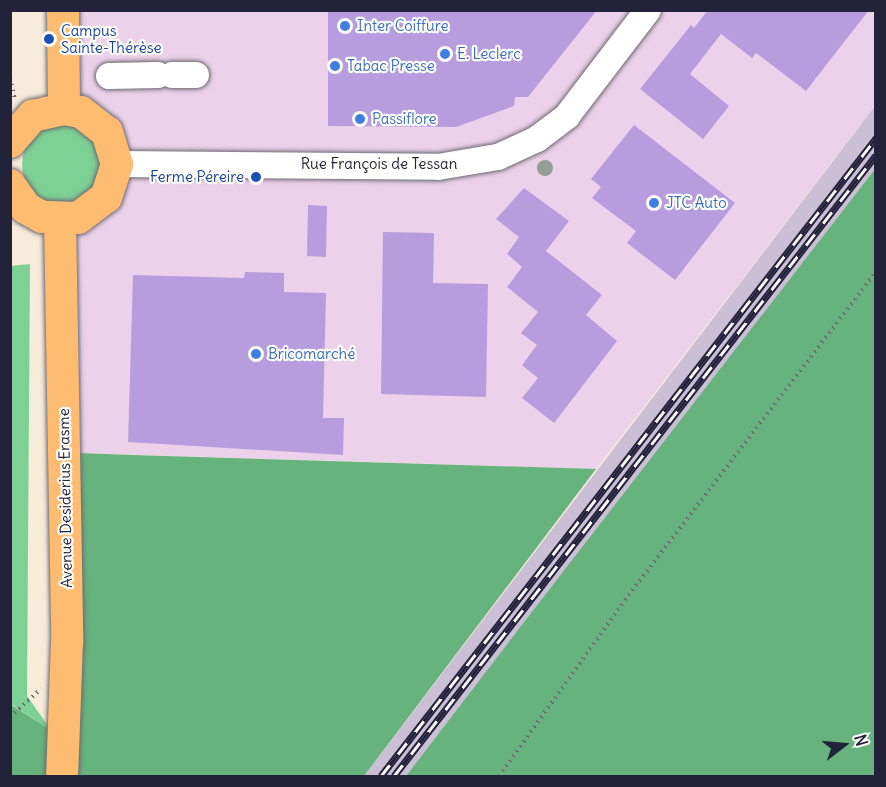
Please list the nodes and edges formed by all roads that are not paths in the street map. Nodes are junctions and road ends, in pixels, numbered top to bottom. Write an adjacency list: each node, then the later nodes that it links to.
1 (63, 10): 5 (main road)
2 (648, 10): 7 (street, Rue François de Tessan)
3 (175, 75): 4 (street)
4 (109, 76)
5 (64, 109): 6 (main road); 7 (main road)
6 (10, 142)
7 (117, 164): 9 (main road)
8 (12, 193): 9 (main road)
9 (60, 220): 10 (main road, Avenue Desiderius Erasme)
10 (62, 777)

